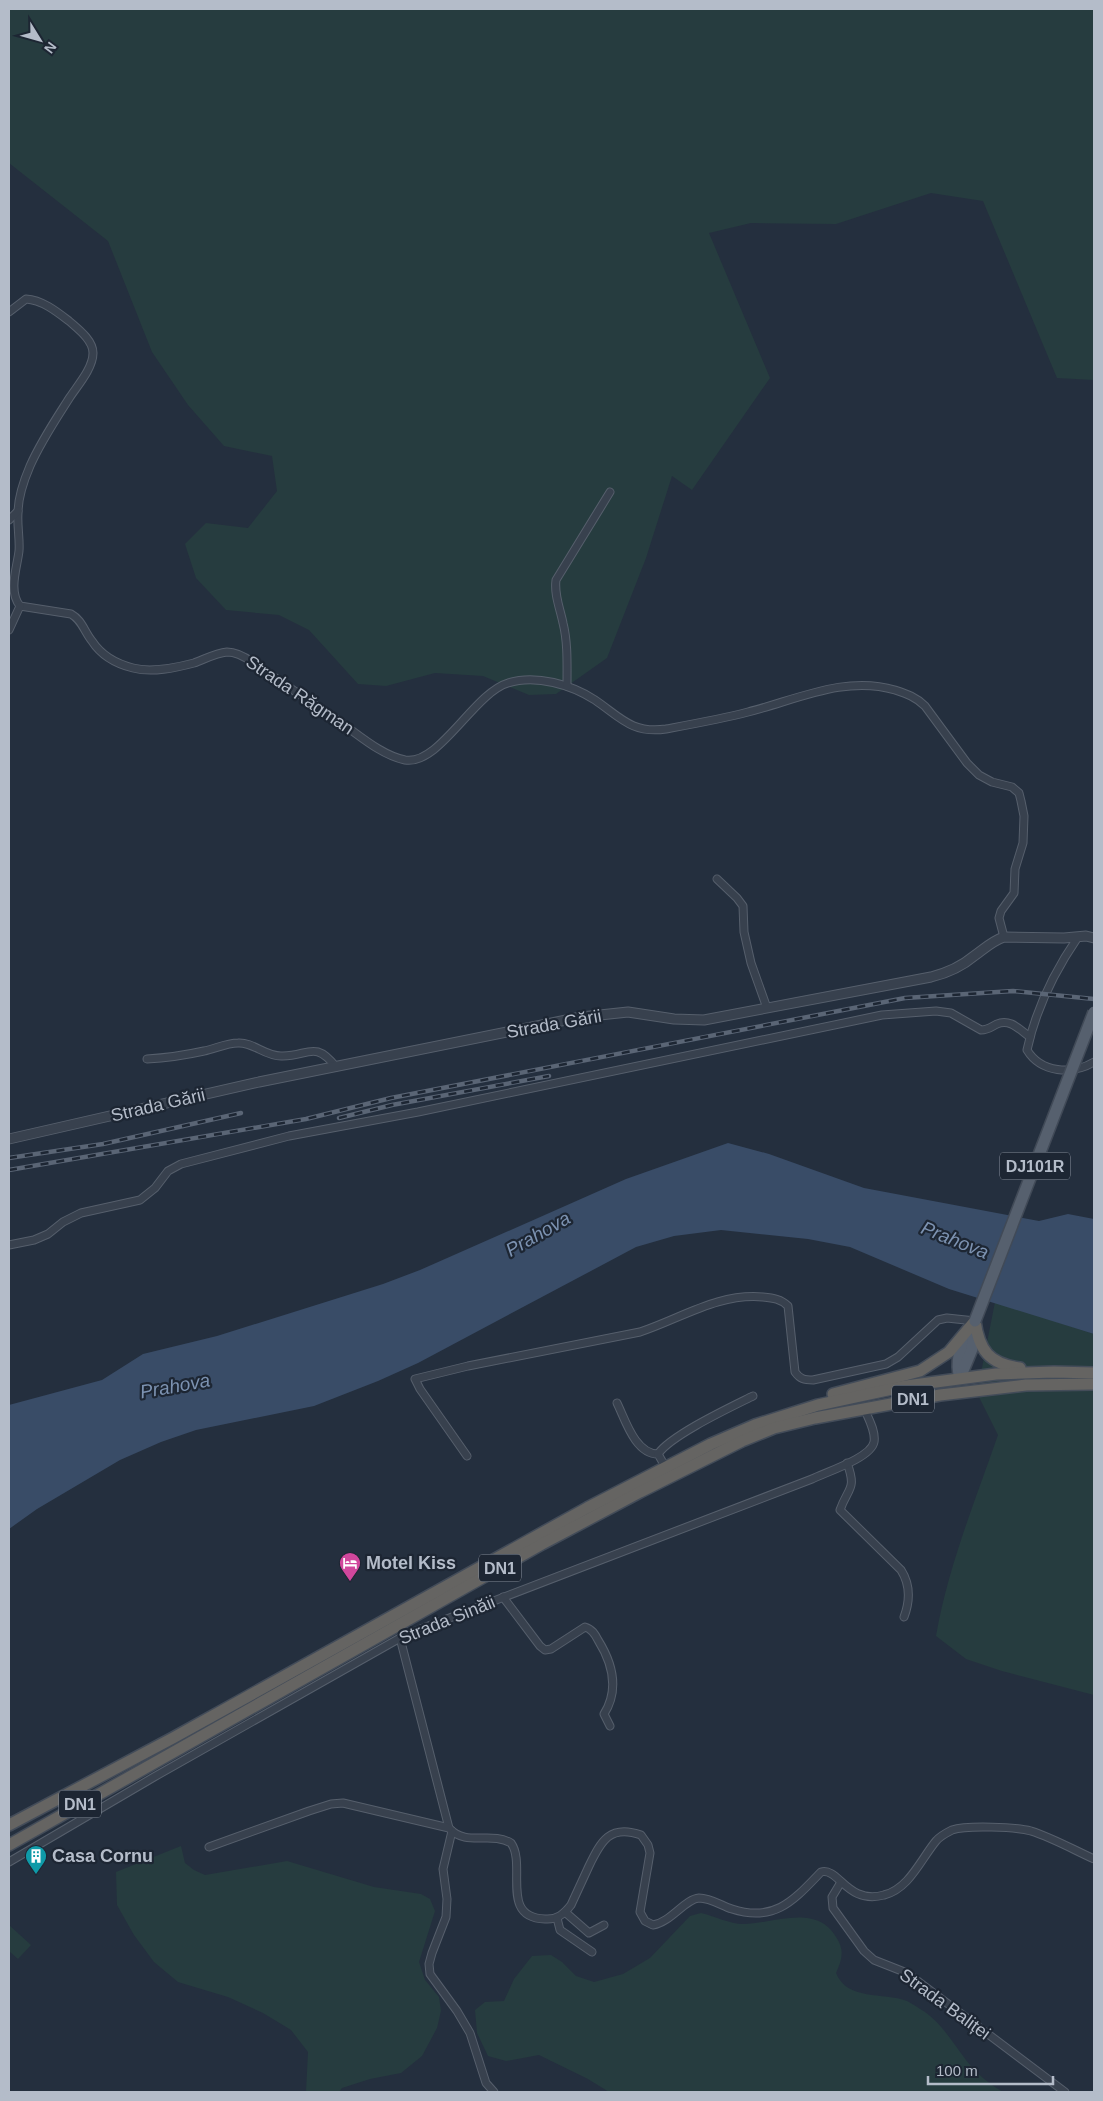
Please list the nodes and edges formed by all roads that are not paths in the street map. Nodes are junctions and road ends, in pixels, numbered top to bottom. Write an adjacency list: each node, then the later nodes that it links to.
1 (9, 312): 3 (street)
2 (610, 492): 7 (street)
3 (18, 511): 4 (street); 5 (street)
4 (9, 520)
5 (20, 606): 6 (street); 7 (street, Strada Răgman)
6 (9, 630)
7 (567, 686): 11 (street, Strada Răgman)
8 (717, 879): 12 (street)
9 (1078, 936): 10 (street, Strada Gării); 11 (street, Strada Gării); 14 (street)
10 (1093, 936)
11 (1004, 937): 12 (street, Strada Gării)
12 (767, 1008): 17 (street, Strada Gării)
13 (1094, 1012): 20 (main road, DJ101R, bridge)
14 (1030, 1037): 16 (street); 19 (street)
15 (147, 1059): 17 (street)
16 (1094, 1062)
17 (336, 1067): 18 (street, Strada Gării)
18 (9, 1139)
19 (9, 1245)
20 (975, 1321): 21 (highway); 23 (main road, DJ101R); 29 (highway); 31 (street)
21 (1054, 1372): 22 (highway, DN1); 23 (highway, DN1)
22 (1094, 1373)
23 (960, 1378): 25 (highway); 29 (highway, DN1)
24 (1094, 1384): 25 (highway, DN1)
25 (961, 1392): 28 (highway, DN1)
26 (753, 1396): 30 (street)
27 (617, 1403): 30 (street)
28 (864, 1408): 32 (street, Strada Sinăii); 42 (highway, DN1)
29 (792, 1412): 33 (highway, DN1)
30 (658, 1454): 33 (street)
31 (468, 1456)
32 (847, 1463): 34 (street, Strada Sinăii); 35 (street)
33 (666, 1468): 38 (highway, DN1)
34 (503, 1597): 36 (street, Strada Sinăii); 37 (street)
35 (904, 1617)
36 (400, 1638): 40 (street); 45 (street, Strada Sinăii)
37 (610, 1726)
38 (95, 1780): 39 (highway, DN1); 41 (highway, DN1)
39 (9, 1825)
40 (450, 1830): 43 (street); 48 (street); 51 (street)
41 (9, 1833)
42 (9, 1845)
43 (209, 1848)
44 (1094, 1859): 46 (street)
45 (9, 1862)
46 (841, 1882): 47 (street); 52 (street, Strada Baliței)
47 (565, 1912): 48 (street); 49 (street)
48 (557, 1918): 50 (street)
49 (604, 1925)
50 (592, 1952)
51 (494, 2092)
52 (1065, 2092)

